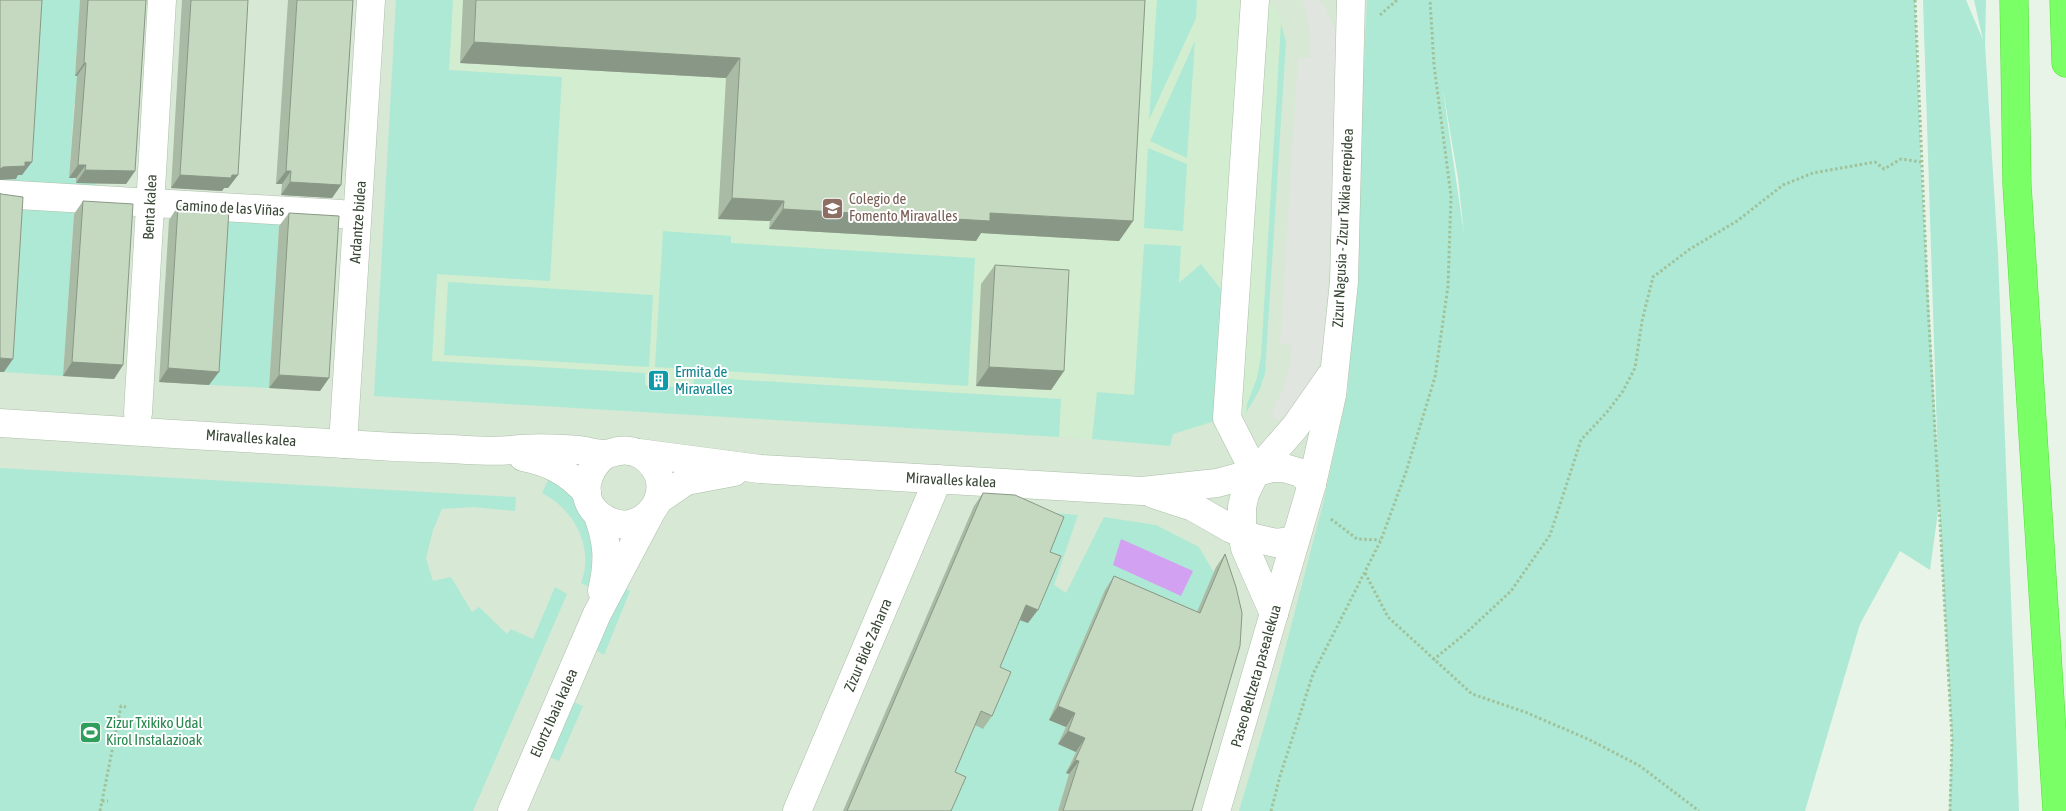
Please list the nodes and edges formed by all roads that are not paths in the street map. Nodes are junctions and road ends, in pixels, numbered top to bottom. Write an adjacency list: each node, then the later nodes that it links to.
1 (162, 0): 11 (street, Benta kalea)
2 (371, 0): 16 (street, Ardantze bidea)
3 (1255, 0): 21 (street)
4 (1334, 0): 8 (street)
5 (1351, 0): 8 (street, Zizur Nagusia - Zizur Txikia errepidea)
6 (2014, 0): 34 (highway)
7 (2064, 0): 9 (highway)
8 (1351, 36): 13 (street, Zizur Nagusia - Zizur Txikia errepidea)
9 (2066, 63)
10 (0, 194): 11 (street, Camino de las Viñas)
11 (150, 204): 12 (street, Camino de las Viñas); 14 (street, Benta kalea)
12 (341, 214)
13 (1334, 372): 21 (street); 24 (street, Zizur Nagusia - Zizur Txikia errepidea)
14 (138, 413)
15 (0, 423): 16 (street, Miravalles kalea)
16 (343, 444): 17 (street, Miravalles kalea)
17 (502, 451): 19 (street, Miravalles kalea); 25 (street, Miravalles kalea)
18 (639, 453): 19 (street); 20 (street, Miravalles kalea); 26 (street)
19 (606, 454): 25 (street)
20 (760, 469): 22 (street, Miravalles kalea); 26 (street, Miravalles kalea)
21 (1256, 473): 23 (street, Miravalles kalea); 24 (street, Miravalles kalea); 27 (street)
22 (938, 480): 23 (street, Miravalles kalea); 32 (street, Zizur Bide Zaharra)
23 (1142, 491): 27 (street, Miravalles kalea)
24 (1309, 494): 28 (street)
25 (592, 503): 26 (street); 29 (street, Elortz Ibaia kalea)
26 (655, 507): 29 (street, Elortz Ibaia kalea)
27 (1242, 533): 28 (street, Miravalles kalea); 30 (street)
28 (1294, 540): 30 (street, Paseo Beltzeta pasealekua)
29 (597, 614): 31 (street, Elortz Ibaia kalea)
30 (1274, 614): 33 (street, Paseo Beltzeta pasealekua)
31 (512, 811)
32 (797, 811)
33 (1216, 811)
34 (2057, 811)

